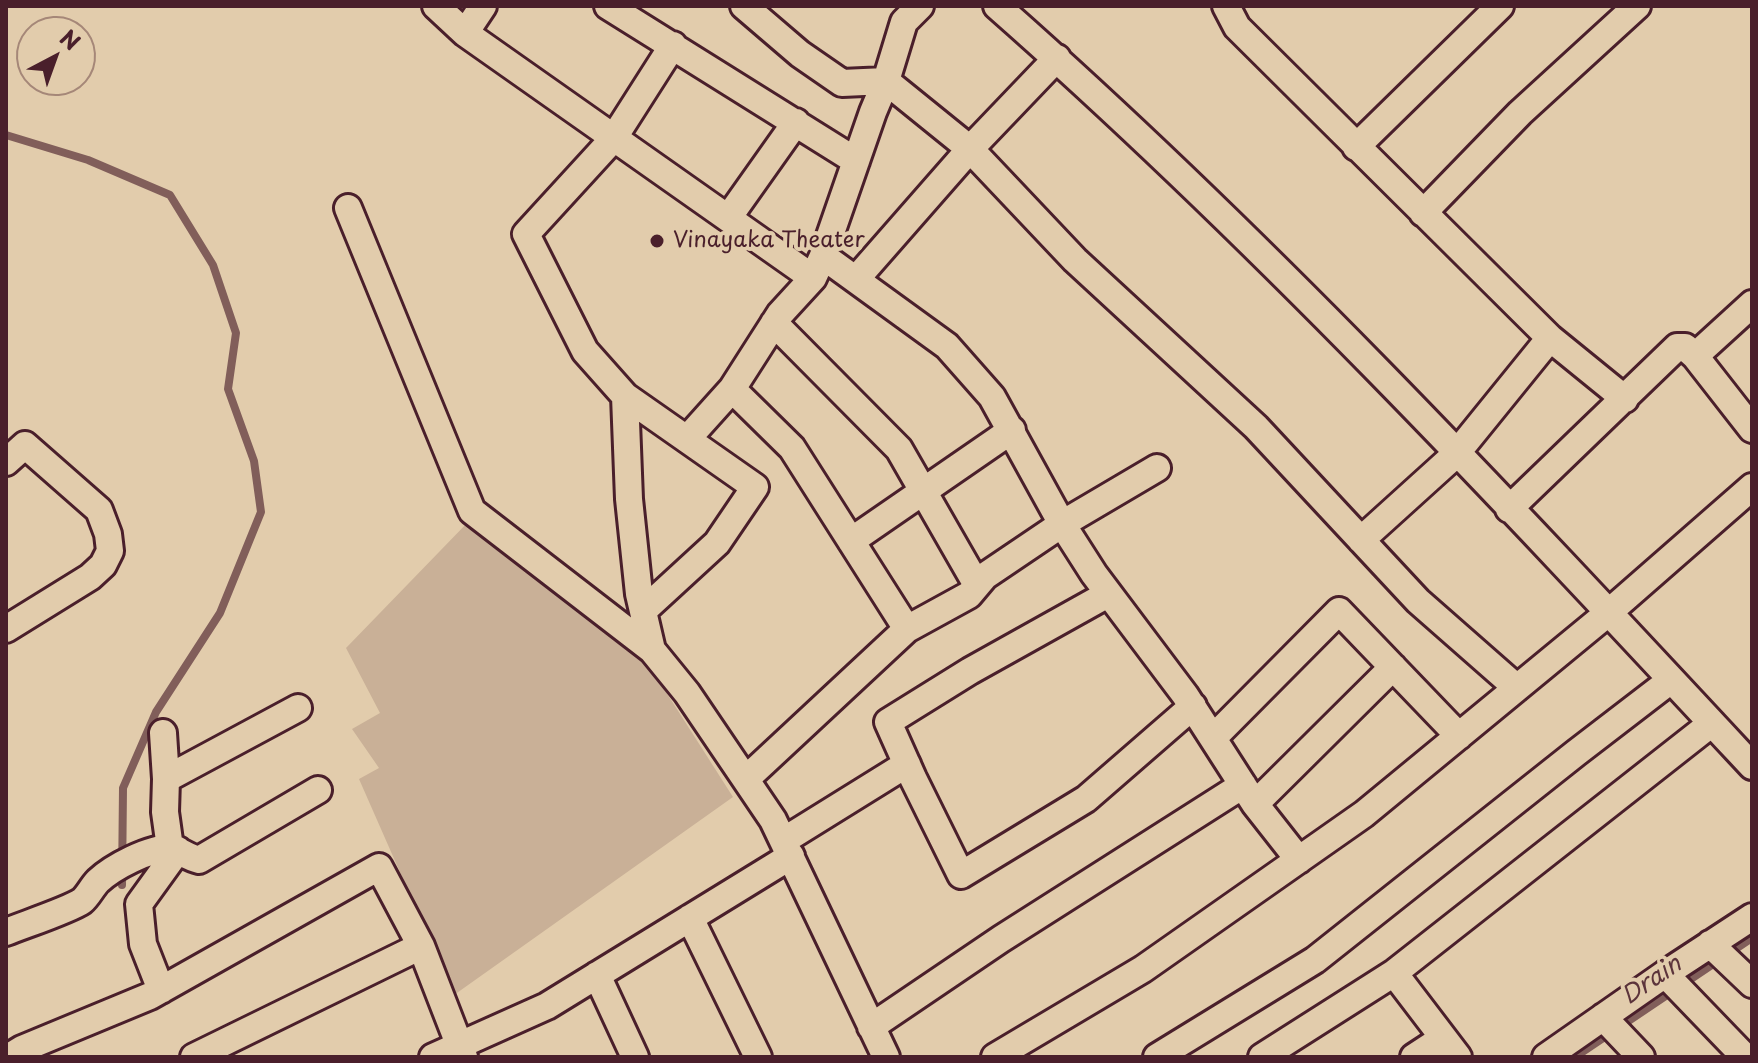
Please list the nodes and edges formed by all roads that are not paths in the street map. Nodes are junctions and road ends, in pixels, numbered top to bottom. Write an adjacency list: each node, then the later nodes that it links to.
1 (436, 6): 10 (street)
2 (483, 6): 10 (street)
3 (608, 6): 11 (street)
4 (744, 6): 13 (street)
5 (920, 6): 13 (street)
6 (997, 6): 12 (street)
7 (1226, 6): 16 (street)
8 (1500, 6): 16 (street)
9 (1637, 6): 20 (street)
10 (465, 33): 15 (street)
11 (673, 45): 14 (street); 15 (street)
12 (1057, 58): 17 (street); 34 (street)
13 (886, 81): 17 (street); 18 (street)
14 (796, 122): 18 (street); 21 (street)
15 (613, 139): 21 (street); 29 (street)
16 (1356, 147): 20 (street)
17 (970, 149): 23 (street); 41 (street)
18 (856, 161): 22 (street)
19 (348, 208): 49 (street)
20 (1423, 213): 26 (street)
21 (728, 218): 22 (street)
22 (818, 267): 23 (street); 25 (street)
23 (857, 278): 32 (street)
24 (1752, 304): 27 (street)
25 (774, 323): 28 (street); 38 (street)
26 (1550, 338): 30 (street); 34 (street)
27 (1695, 356): 30 (street); 31 (street)
28 (732, 389): 33 (street); 42 (street)
29 (625, 396): 33 (street); 45 (street)
30 (1625, 399): 39 (street)
31 (1752, 429)
32 (1012, 430): 38 (street); 40 (street)
33 (688, 438): 45 (street)
34 (1456, 454): 39 (street); 41 (street)
35 (6, 462): 47 (street)
36 (1157, 468): 40 (street)
37 (1752, 487): 46 (street)
38 (923, 490): 42 (street); 43 (street)
39 (1509, 509): 46 (street)
40 (1062, 524): 43 (street); 44 (street)
41 (1361, 540): 52 (street)
42 (851, 541): 48 (street)
43 (977, 585): 48 (street)
44 (1108, 594): 53 (street); 59 (street)
45 (643, 611): 49 (street)
46 (1608, 613): 51 (street); 52 (street)
47 (6, 629)
48 (907, 629): 62 (street)
49 (652, 650): 62 (street)
50 (1393, 667): 57 (street); 58 (street); 64 (street)
51 (1671, 680): 55 (street); 90 (street)
52 (1517, 688): 57 (street)
53 (1193, 706): 58 (street); 59 (street)
54 (298, 708): 61 (street)
55 (1712, 723): 60 (street); 73 (street)
56 (163, 733): 61 (street)
57 (1459, 736): 67 (street)
58 (1213, 738): 64 (street)
59 (907, 764): 65 (street)
60 (1752, 766)
61 (166, 779): 66 (street)
62 (746, 779): 65 (street)
63 (318, 790): 66 (street)
64 (1249, 795): 67 (street); 79 (street)
65 (787, 848): 69 (street); 79 (street)
66 (174, 849): 70 (street); 77 (street)
67 (1299, 860): 89 (street)
68 (1752, 917): 71 (street)
69 (690, 918): 74 (street); 87 (street)
70 (6, 932)
71 (1710, 944): 75 (street); 76 (street)
72 (421, 946): 77 (street); 81 (street); 84 (street)
73 (1394, 973): 80 (street); 91 (street)
74 (597, 975): 81 (street); 86 (street)
75 (1666, 975): 78 (street); 82 (street)
76 (1752, 984)
77 (161, 990): 83 (street)
78 (1611, 1025): 93 (street); 94 (street)
79 (871, 1027): 88 (street)
80 (1451, 1048): 92 (street)
81 (461, 1051): 85 (street)
82 (1744, 1053)
83 (19, 1054)
84 (194, 1057)
85 (433, 1057)
86 (635, 1057)
87 (758, 1057)
88 (886, 1057)
89 (995, 1057)
90 (1157, 1057)
91 (1262, 1057)
92 (1414, 1057)
93 (1546, 1057)
94 (1641, 1057)

